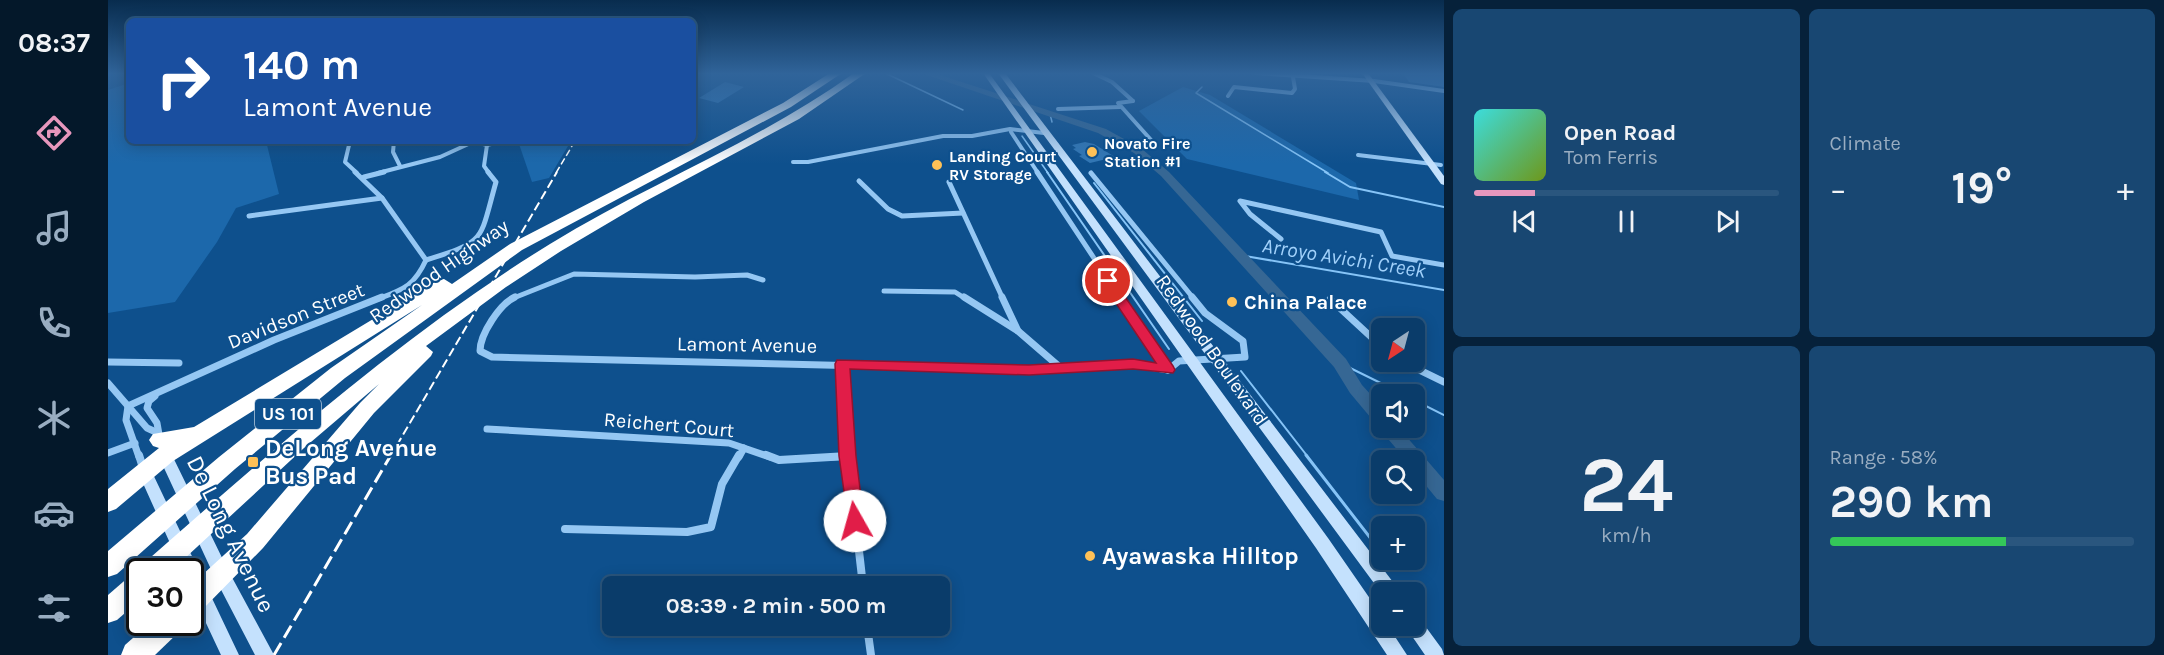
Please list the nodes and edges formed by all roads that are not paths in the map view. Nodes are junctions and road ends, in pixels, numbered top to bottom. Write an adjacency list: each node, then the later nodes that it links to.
1 (787, 104): 37 (highway, Redwood Highway / US 101)
2 (815, 104): 41 (highway, US 101)
3 (1009, 104): 11 (main road, Redwood Boulevard)
4 (1022, 104): 10 (main road, Redwood Boulevard)
5 (1118, 104): 8 (street)
6 (1390, 104): 23 (main road)
7 (1393, 104): 25 (main road)
8 (1120, 107): 9 (street); 14 (street)
9 (1058, 109)
10 (1040, 127): 11 (street); 44 (main road, Redwood Boulevard)
11 (1028, 131): 12 (street); 13 (street); 45 (main road, Redwood Boulevard)
12 (994, 132): 13 (street); 22 (street)
13 (1011, 132): 50 (street)
14 (1152, 141)
15 (349, 144): 27 (street)
16 (394, 144): 24 (street)
17 (470, 144): 24 (street)
18 (483, 144): 20 (street)
19 (491, 144): 20 (street)
20 (487, 145): 35 (street)
21 (1358, 155): 23 (street)
22 (793, 162)
23 (1431, 163): 25 (street); 30 (main road)
24 (400, 166): 27 (street)
25 (1442, 167)
26 (1091, 173): 44 (street)
27 (364, 177): 31 (street)
28 (860, 181): 32 (street)
29 (949, 182): 32 (street)
30 (1444, 182)
31 (382, 198): 33 (street); 35 (street)
32 (963, 213): 42 (street)
33 (249, 216)
34 (1281, 240): 36 (street)
35 (426, 260): 54 (street, Davidson Street)
36 (1444, 265)
37 (480, 267): 57 (highway); 67 (highway, Redwood Highway / US 101)
38 (763, 280): 48 (street, Lamont Avenue)
39 (884, 291): 42 (street)
40 (1330, 299): 43 (street)
41 (451, 319): 65 (highway, US 101); 68 (highway)
42 (1018, 332): 49 (street)
43 (1371, 337)
44 (1214, 358): 45 (street); 70 (main road, Redwood Boulevard)
45 (1192, 360): 50 (street); 82 (main road, Redwood Boulevard)
46 (108, 362): 47 (street)
47 (179, 363)
48 (842, 364): 49 (street, Lamont Avenue); 61 (street)
49 (1062, 369): 50 (street, Lamont Avenue)
50 (1168, 370)
51 (1424, 372): 52 (street)
52 (1444, 382)
53 (108, 383): 55 (street, De Long Avenue)
54 (162, 391): 55 (street, Davidson Street); 57 (street, De Long Avenue)
55 (128, 406): 57 (street, De Long Avenue); 58 (street)
56 (487, 429): 59 (street, Reichert Court)
57 (161, 442): 62 (highway); 68 (main road, De Long Avenue)
58 (135, 443): 60 (street); 62 (street)
59 (744, 448): 61 (street, Reichert Court); 64 (street)
60 (108, 453)
61 (848, 456): 69 (street)
62 (144, 470): 63 (highway); 66 (main road)
63 (108, 502)
64 (565, 529)
65 (167, 558)
66 (184, 558)
67 (108, 566)
68 (222, 575): 71 (highway); 80 (main road, De Long Avenue)
69 (862, 576)
70 (1382, 582)
71 (204, 592)
72 (126, 595): 73 (highway)
73 (108, 611)
74 (204, 612): 78 (main road)
75 (156, 636): 79 (highway)
76 (868, 636): 81 (street)
77 (1422, 636): 83 (main road)
78 (229, 651)
79 (135, 655)
80 (265, 655)
81 (871, 655)
82 (1398, 655)
83 (1436, 655)

